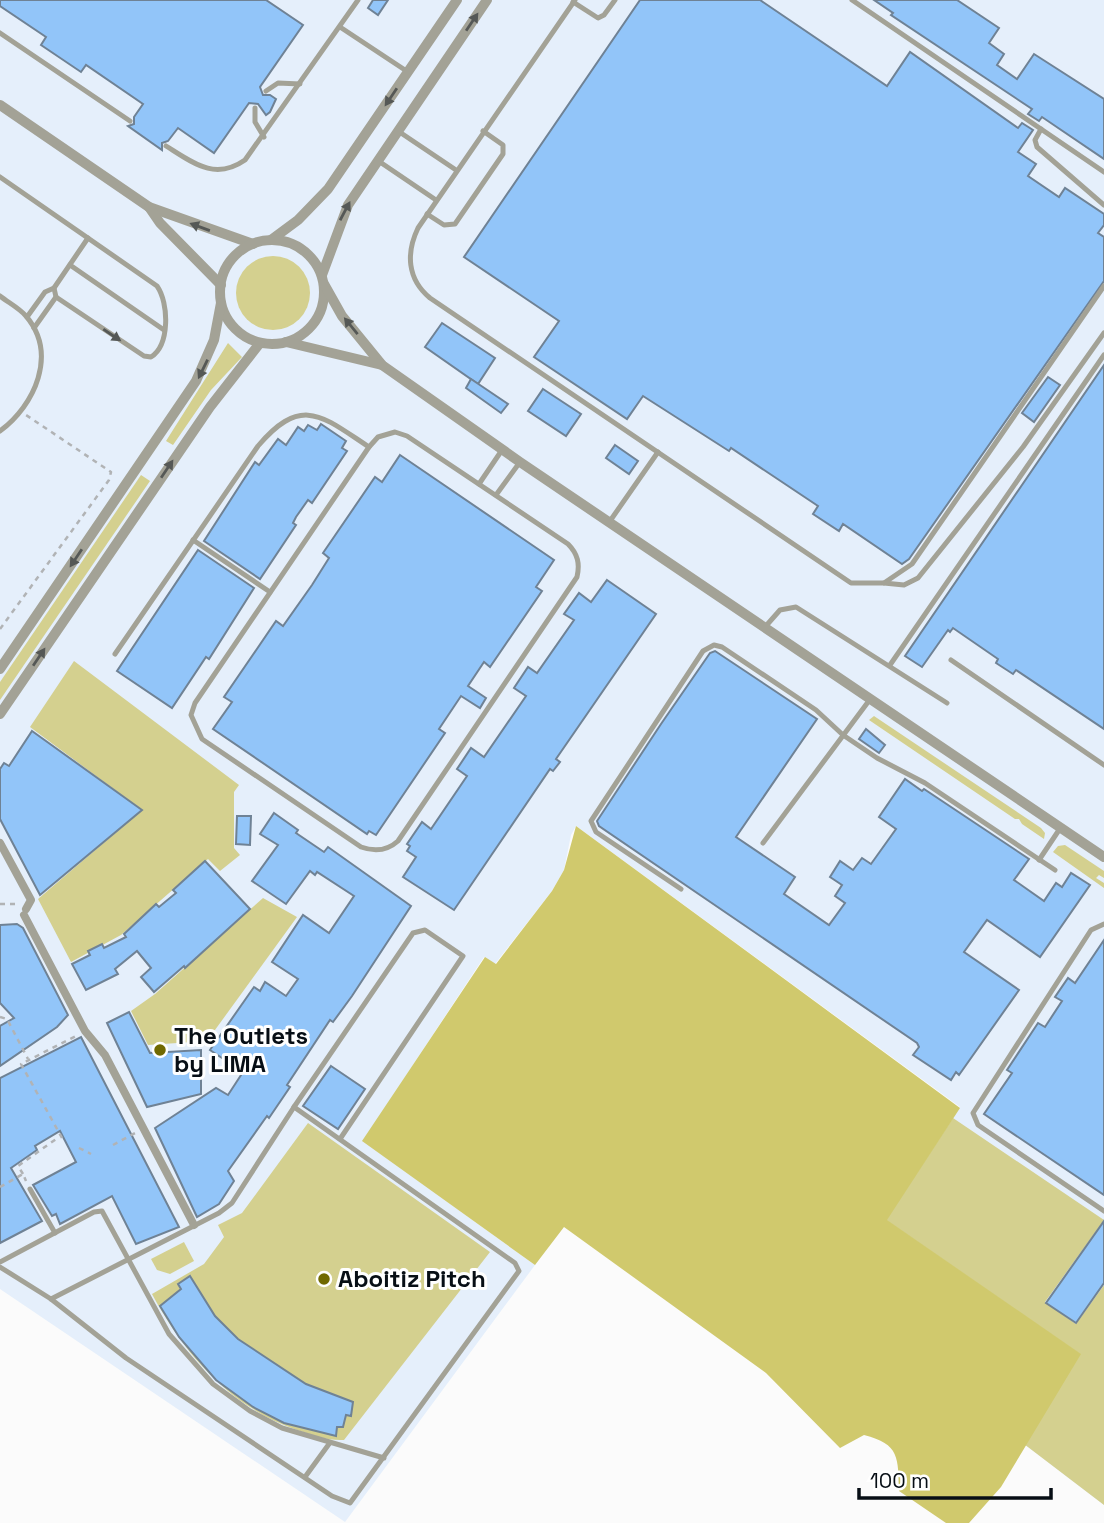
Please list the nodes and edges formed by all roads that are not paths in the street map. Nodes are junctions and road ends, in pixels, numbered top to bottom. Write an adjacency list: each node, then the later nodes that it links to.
1 (358, 0): 7 (lane)
2 (457, 0): 9 (street)
3 (487, 0): 16 (street, one-way to 3)
4 (615, 0): 6 (lane)
5 (852, 0): 15 (lane)
6 (574, 1): 17 (lane)
7 (340, 27): 9 (lane); 10 (lane)
8 (0, 33): 14 (lane)
9 (408, 72): 29 (street, one-way to 29)
10 (300, 83): 11 (lane); 18 (lane)
11 (266, 91)
12 (0, 105): 26 (street)
13 (255, 108): 18 (lane)
14 (130, 121)
15 (1041, 129): 22 (lane); 25 (lane)
16 (398, 131): 20 (street); 21 (lane)
17 (483, 131): 21 (lane); 27 (lane)
18 (264, 137): 19 (lane)
19 (166, 146)
20 (377, 160): 24 (lane); 32 (street, one-way to 20)
21 (456, 170): 24 (lane)
22 (1104, 172)
23 (0, 177): 28 (lane)
24 (436, 200): 27 (lane)
25 (1104, 205)
26 (149, 207): 30 (street, one-way to 26); 33 (street)
27 (427, 214): 50 (lane)
28 (88, 238): 31 (lane); 41 (lane)
29 (271, 240): 30 (street); 32 (street)
30 (253, 244): 33 (street)
31 (70, 265): 35 (lane); 41 (lane)
32 (323, 280): 43 (street); 46 (street, one-way to 32)
33 (221, 285): 38 (street)
34 (1104, 286): 56 (lane)
35 (54, 288): 37 (lane); 39 (lane)
36 (0, 296): 39 (lane)
37 (56, 297): 40 (lane); 41 (lane, one-way to 41)
38 (221, 303): 44 (street); 62 (street, one-way to 62)
39 (27, 317): 40 (lane)
40 (34, 328): 47 (lane)
41 (164, 330)
42 (1104, 333): 56 (lane)
43 (286, 342): 44 (street); 46 (street)
44 (260, 343): 65 (street, one-way to 44)
45 (1104, 355): 61 (lane)
46 (382, 365): 49 (street)
47 (0, 431)
48 (369, 447): 52 (lane); 55 (lane); 57 (lane)
49 (502, 450): 51 (street); 52 (lane)
50 (657, 452): 54 (lane); 56 (lane)
51 (520, 462): 53 (lane); 54 (street)
52 (479, 484): 53 (lane)
53 (496, 495): 57 (lane)
54 (609, 522): 58 (street)
55 (193, 540): 57 (lane); 59 (lane)
56 (884, 583)
57 (270, 592)
58 (765, 627): 61 (lane); 63 (street)
59 (115, 654)
60 (951, 660): 67 (lane)
61 (890, 665): 64 (lane)
62 (0, 669)
63 (871, 698): 66 (lane); 68 (street)
64 (947, 703)
65 (0, 713)
66 (843, 735): 70 (lane); 72 (lane); 74 (lane)
67 (1104, 765)
68 (1061, 827): 71 (street); 72 (lane)
69 (0, 843): 80 (street)
70 (763, 843)
71 (1104, 857)
72 (1040, 860): 73 (lane)
73 (1055, 870)
74 (681, 890)
75 (1104, 924): 79 (lane)
76 (294, 1107): 77 (lane); 77 (lane); 80 (lane)
77 (340, 1139): 86 (lane)
78 (30, 1189): 81 (lane)
79 (1104, 1210)
80 (194, 1226): 82 (lane)
81 (55, 1233): 82 (lane); 83 (lane)
82 (129, 1258): 84 (lane); 85 (lane)
83 (0, 1264): 84 (lane)
84 (51, 1299): 87 (lane)
85 (329, 1444): 86 (lane); 87 (lane)
86 (384, 1458): 87 (lane)
87 (305, 1477)

